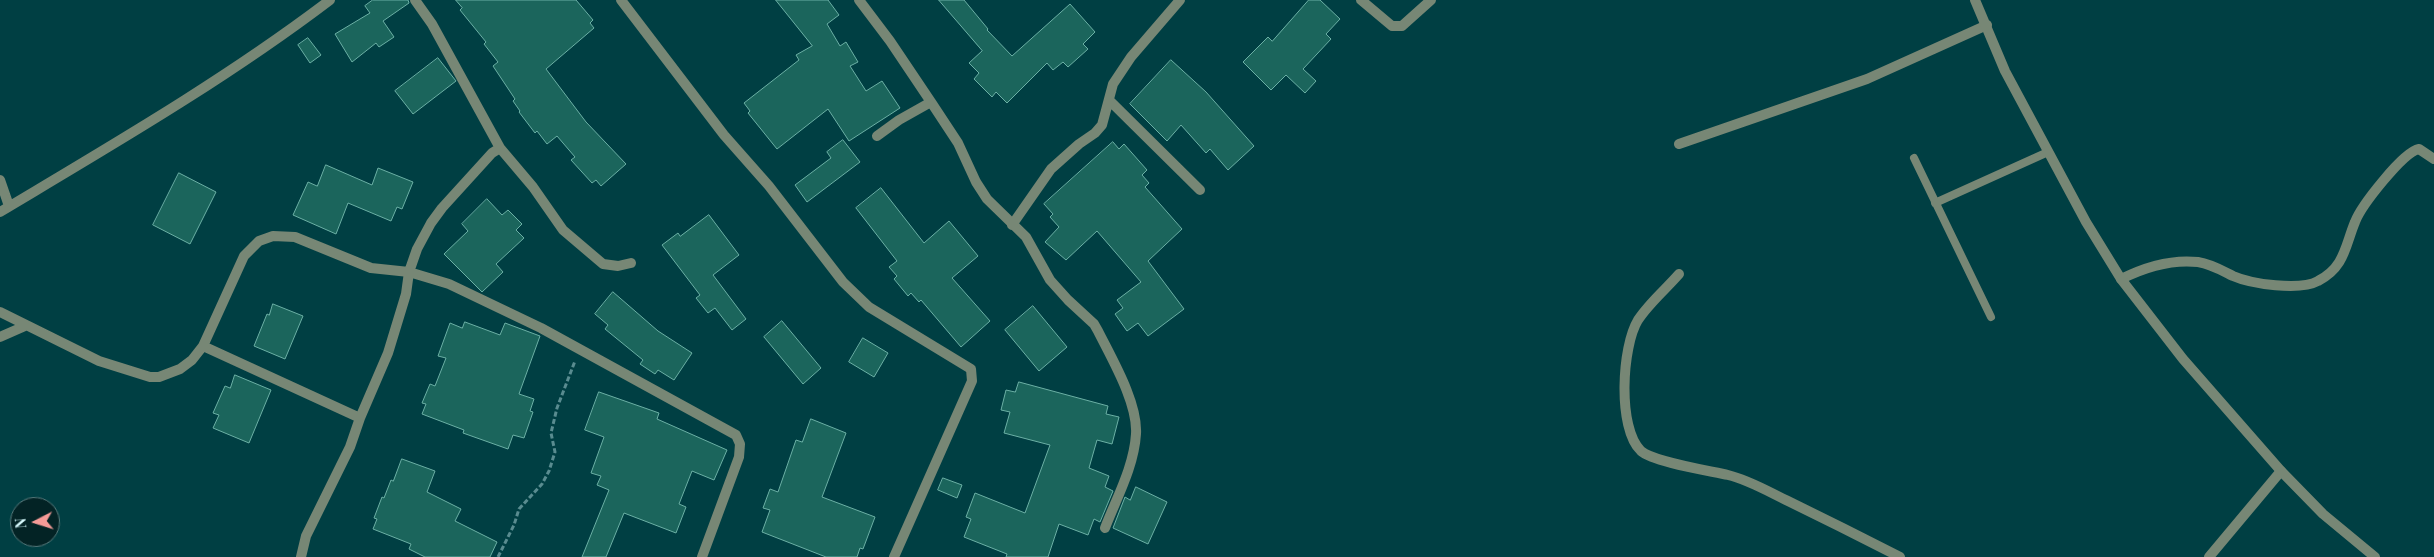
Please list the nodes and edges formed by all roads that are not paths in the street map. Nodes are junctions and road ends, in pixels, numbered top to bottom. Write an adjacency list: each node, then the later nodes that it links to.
1 (330, 0): 21 (street)
2 (415, 0): 14 (street)
3 (621, 0): 37 (street)
4 (859, 0): 11 (street)
5 (1180, 0): 10 (street)
6 (1361, 0): 7 (street)
7 (1431, 0)
8 (1975, 0): 9 (street)
9 (1988, 26): 13 (street); 15 (street)
10 (1109, 100): 19 (street); 22 (street)
11 (931, 102): 12 (street); 22 (street)
12 (877, 136)
13 (1679, 144)
14 (500, 148): 23 (street); 24 (street)
15 (2048, 152): 20 (lane); 26 (street)
16 (1914, 158): 20 (lane)
17 (2434, 159): 26 (street)
18 (0, 180): 21 (street)
19 (1200, 190)
20 (1935, 203): 28 (lane)
21 (5, 209)
22 (1012, 225): 34 (street)
23 (631, 263)
24 (409, 272): 31 (street); 32 (street); 36 (street)
25 (1679, 274): 38 (street)
26 (2121, 279): 33 (street)
27 (0, 312): 29 (street)
28 (1992, 317)
29 (25, 326): 30 (street); 31 (street)
30 (0, 337)
31 (203, 346): 32 (street)
32 (360, 418): 35 (street)
33 (2281, 471): 39 (street); 40 (street)
34 (1105, 528)
35 (301, 557)
36 (702, 557)
37 (894, 557)
38 (1900, 557)
39 (2209, 557)
40 (2376, 557)

